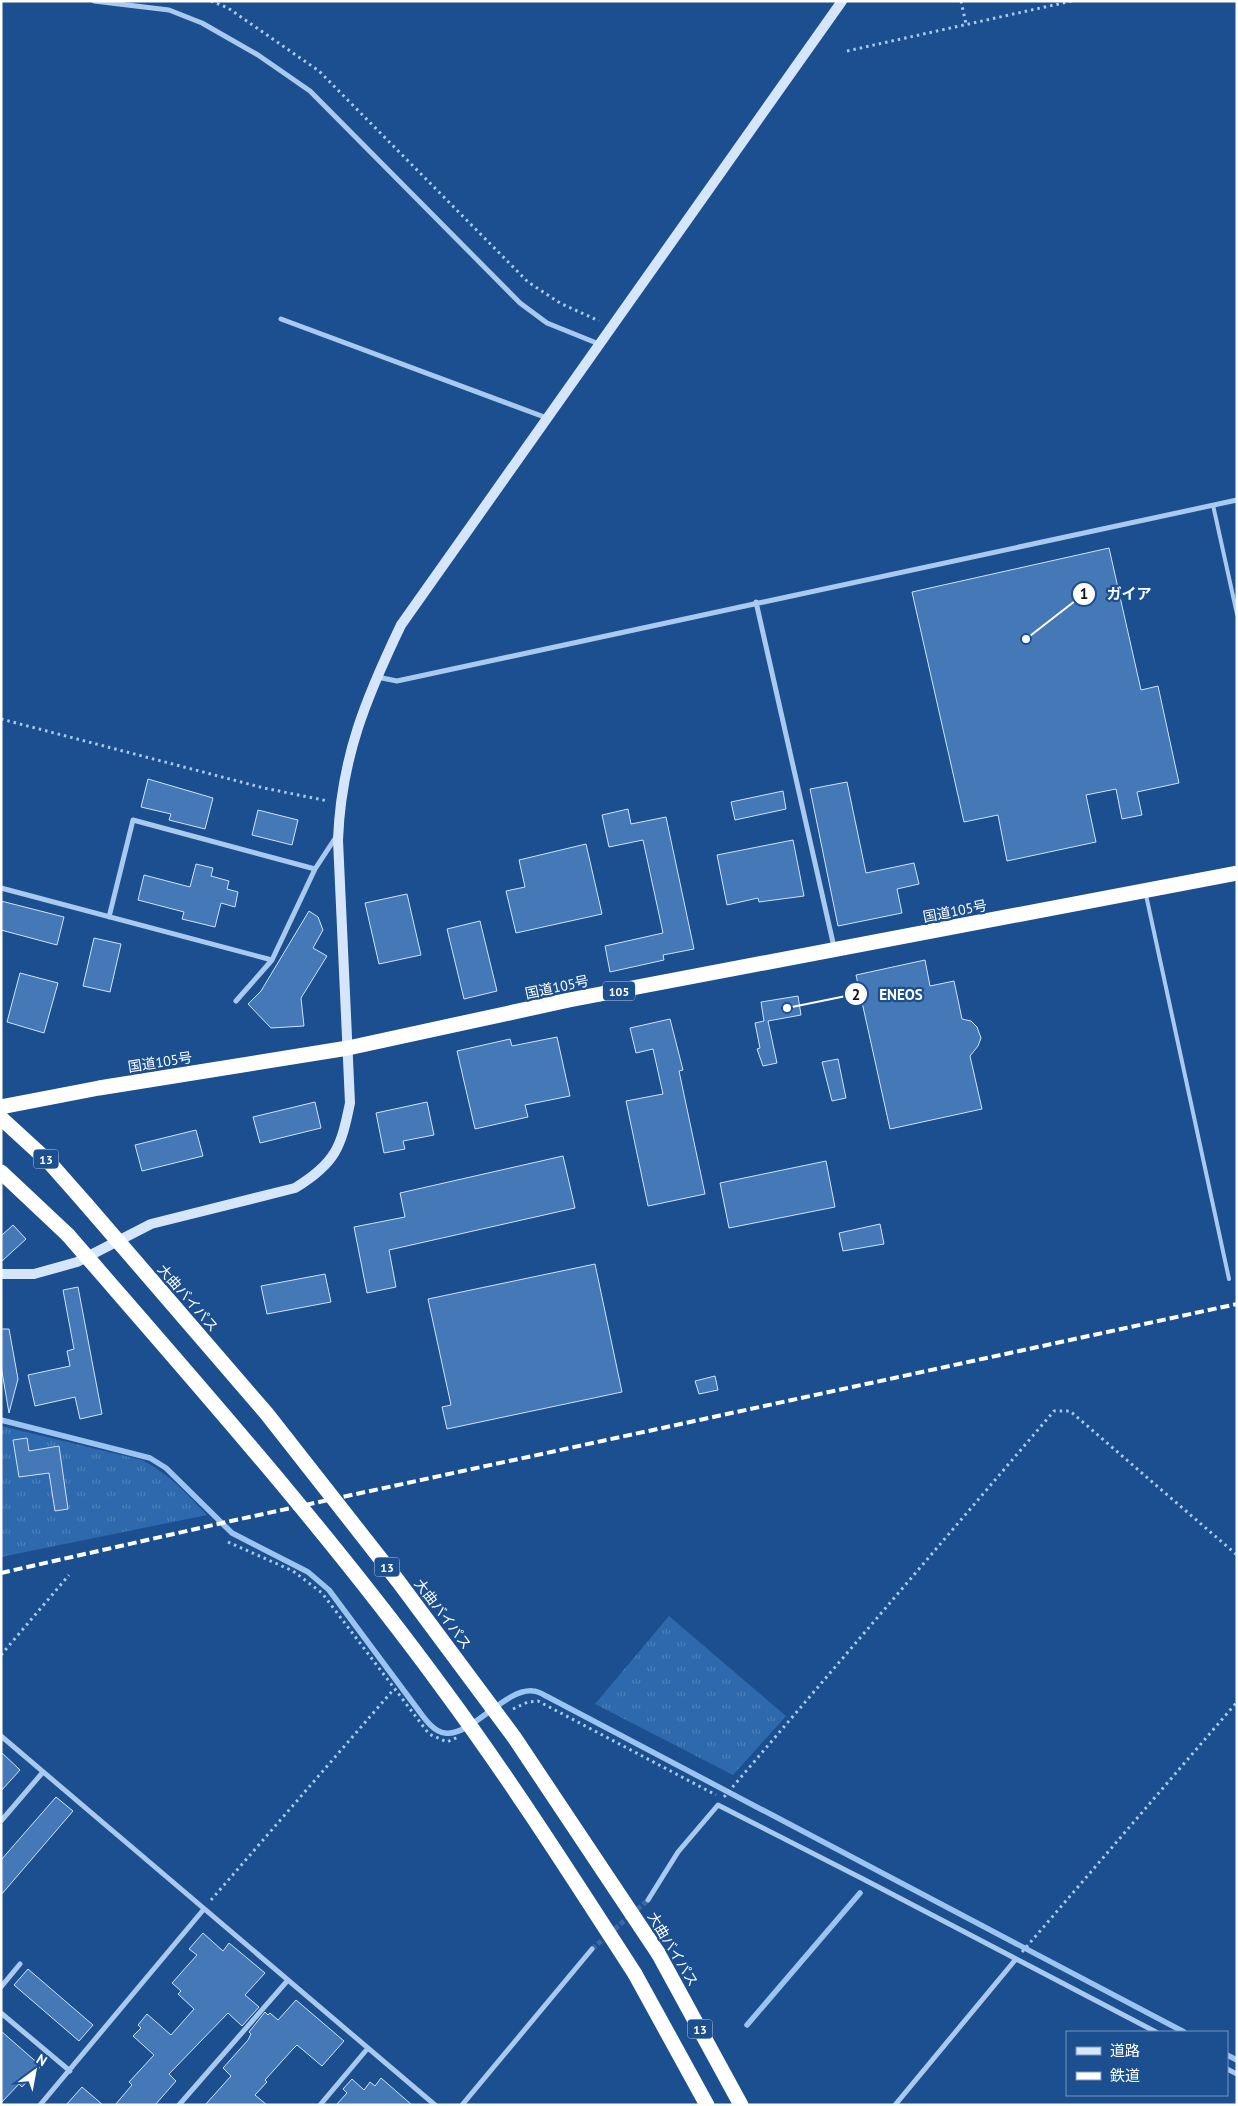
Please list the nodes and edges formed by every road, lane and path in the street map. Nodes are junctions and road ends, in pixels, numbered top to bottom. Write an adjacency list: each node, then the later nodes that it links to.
1 (94, 1): 10 (street)
2 (211, 1): 9 (path)
3 (842, 1): 9 (street)
4 (961, 1): 6 (path)
5 (1072, 1): 6 (path)
6 (966, 24): 7 (path)
7 (847, 51)
8 (281, 319): 11 (street)
9 (611, 327): 10 (street)
10 (599, 344): 11 (street)
11 (548, 418): 16 (street)
12 (1237, 500): 13 (street)
13 (1213, 505): 14 (street); 15 (lane)
14 (756, 602): 16 (street); 25 (street)
15 (1237, 614)
16 (376, 677): 18 (street)
17 (1, 719): 18 (path)
18 (339, 804): 19 (street)
19 (338, 835): 20 (street); 28 (street)
20 (315, 869): 24 (street); 26 (street)
21 (1237, 873): 23 (highway, 国道105号 / 105)
22 (1, 888): 24 (street)
23 (1145, 890): 25 (highway, 国道105号 / 105); 33 (lane)
24 (109, 917): 26 (street)
25 (835, 950): 28 (highway, 国道105号 / 105)
26 (272, 960): 27 (street)
27 (236, 1001)
28 (348, 1048): 29 (highway, 国道105号 / 105); 32 (street)
29 (1, 1107)
30 (1, 1118): 61 (highway, 大曲バイパス / 13, bridge)
31 (1, 1172): 60 (highway, 13, bridge)
32 (1, 1274)
33 (1229, 1279)
34 (1237, 1555): 41 (path)
35 (69, 1575): 36 (path)
36 (1, 1655)
37 (394, 1689): 44 (path)
38 (1237, 1702): 46 (path)
39 (1, 1736): 40 (street)
40 (43, 1772): 42 (street); 44 (street)
41 (724, 1798)
42 (1, 1821)
43 (648, 1900): 47 (street)
44 (204, 1909): 49 (street); 54 (street)
45 (592, 1949): 59 (street)
46 (1022, 1952)
47 (1016, 1959): 52 (street); 62 (street)
48 (20, 1964): 50 (street)
49 (288, 1980): 53 (street); 56 (street)
50 (1, 1987)
51 (1, 2014): 54 (street)
52 (1154, 2031)
53 (368, 2048): 57 (street); 58 (street)
54 (70, 2071): 55 (street)
55 (40, 2105)
56 (178, 2105)
57 (320, 2105)
58 (435, 2105)
59 (462, 2105)
60 (707, 2105)
61 (741, 2105)
62 (895, 2105)

